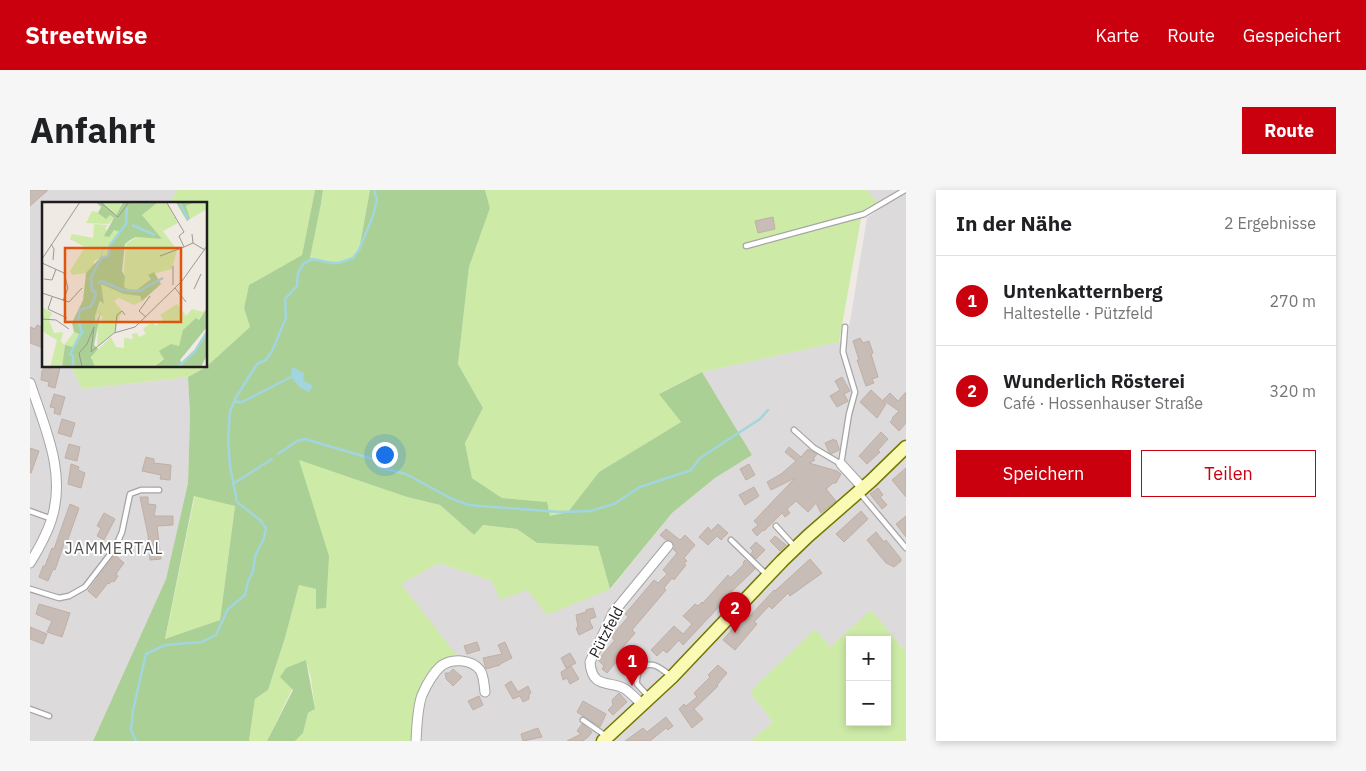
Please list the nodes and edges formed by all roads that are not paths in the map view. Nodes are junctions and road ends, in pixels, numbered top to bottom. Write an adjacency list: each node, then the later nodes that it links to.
1 (905, 190): 2 (lane)
2 (746, 246)
3 (845, 327): 7 (lane)
4 (30, 383): 11 (street)
5 (794, 430): 7 (lane)
6 (906, 447): 9 (street)
7 (841, 464): 9 (street)
8 (159, 490): 19 (lane)
9 (861, 490): 15 (street); 16 (lane)
10 (30, 511): 11 (lane)
11 (52, 519): 17 (street)
12 (776, 526): 15 (lane)
13 (732, 540): 18 (lane)
14 (668, 546): 22 (street, Pützfeld)
15 (796, 548): 18 (street)
16 (906, 548)
17 (30, 563)
18 (768, 576): 20 (street)
19 (30, 589)
20 (672, 676): 22 (street); 22 (lane)
21 (485, 692): 27 (street)
22 (646, 702): 26 (street)
23 (30, 708): 24 (lane)
24 (49, 716)
25 (583, 720): 26 (lane)
26 (605, 739)
27 (416, 741)

